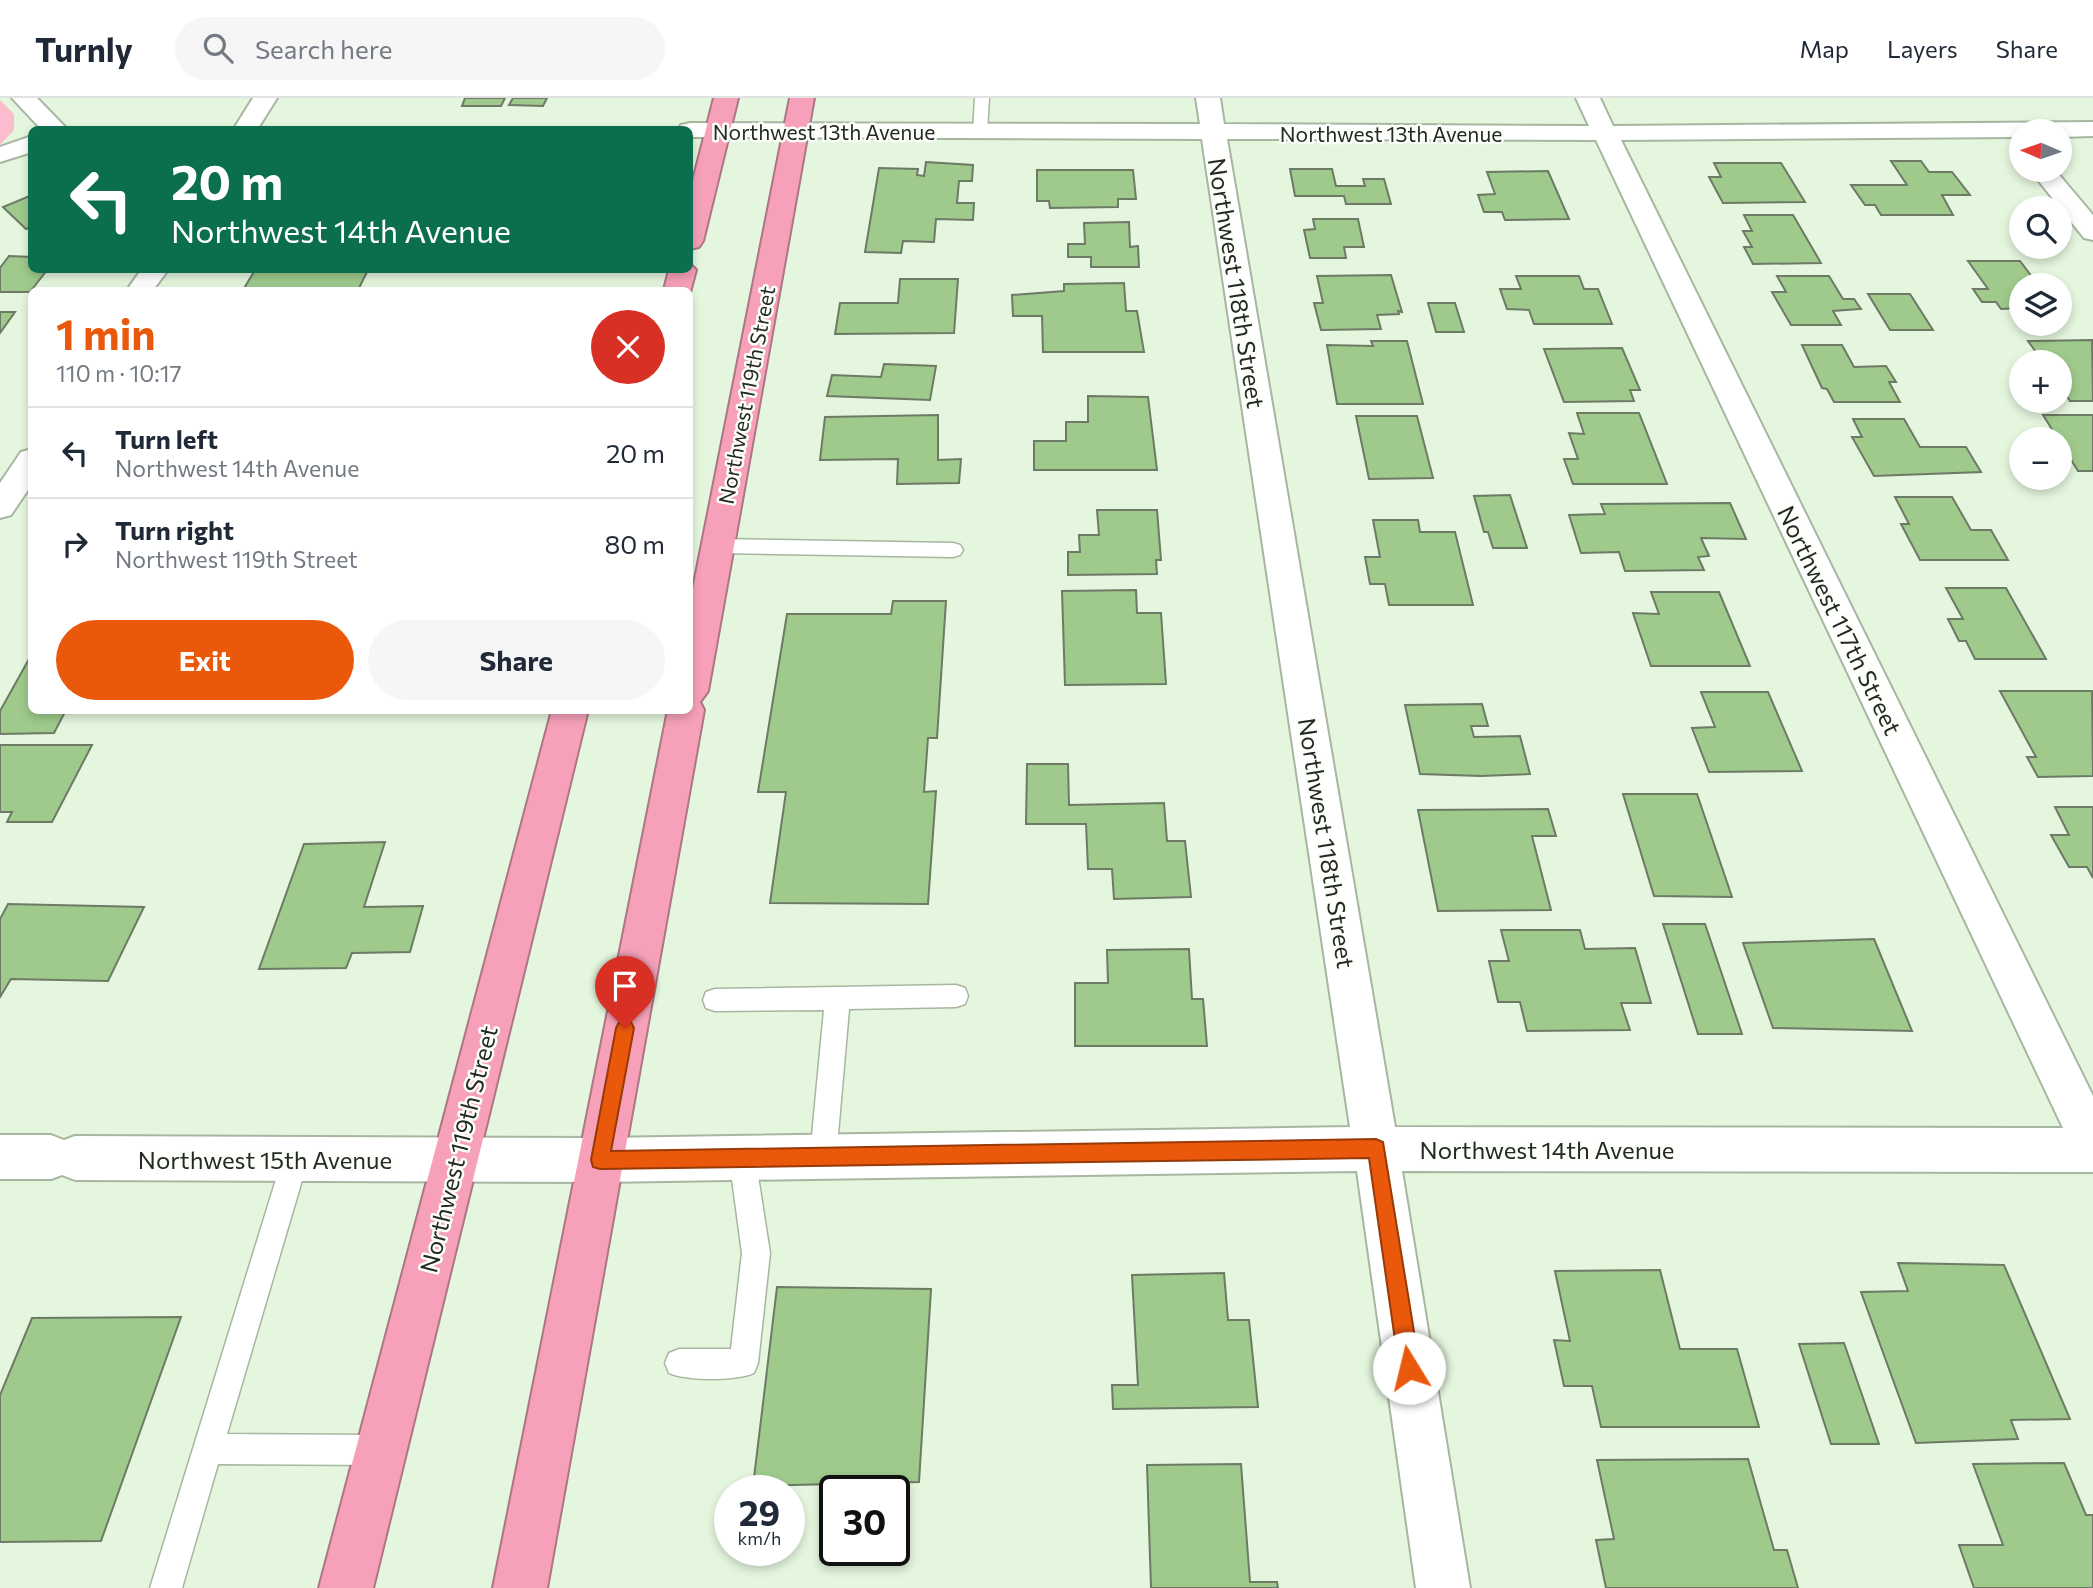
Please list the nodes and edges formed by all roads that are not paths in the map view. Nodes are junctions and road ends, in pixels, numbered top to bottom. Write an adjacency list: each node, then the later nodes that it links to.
1 (24, 98): 9 (street)
2 (265, 98): 10 (street)
3 (726, 98): 14 (highway)
4 (802, 98): 16 (highway, Northwest 119th Street)
5 (982, 98): 17 (lane)
6 (1588, 98): 18 (street, Northwest 117th Street)
7 (1992, 108): 11 (street)
8 (1210, 115): 17 (street, Northwest 13th Avenue); 18 (street, Northwest 13th Avenue); 36 (street, Northwest 118th Street)
9 (52, 126)
10 (248, 126)
11 (2009, 129)
12 (2093, 129): 15 (street, Northwest 13th Avenue)
13 (693, 130): 14 (street, Northwest 13th Avenue)
14 (718, 130): 16 (street, Northwest 13th Avenue); 23 (highway)
15 (2072, 131)
16 (796, 132): 17 (street, Northwest 13th Avenue); 27 (highway, Northwest 119th Street)
17 (980, 132)
18 (1604, 132): 19 (street, Northwest 13th Avenue); 35 (street, Northwest 117th Street)
19 (2009, 137)
20 (28, 145): 21 (street)
21 (0, 156)
22 (2052, 182): 24 (street)
23 (693, 229)
24 (2093, 232)
25 (28, 464): 26 (street)
26 (0, 507)
27 (717, 546): 28 (lane); 29 (highway, Northwest 119th Street)
28 (953, 550)
29 (693, 675)
30 (569, 714): 41 (highway, Northwest 119th Street)
31 (685, 714): 43 (highway)
32 (956, 996): 33 (lane)
33 (838, 997): 34 (lane); 40 (lane)
34 (715, 1000)
35 (2093, 1143)
36 (1376, 1149): 37 (street, Northwest 14th Avenue); 40 (street, Northwest 14th Avenue); 50 (street, Northwest 118th Street)
37 (2093, 1150)
38 (0, 1157): 42 (street, Northwest 15th Avenue)
39 (742, 1157): 40 (street, Northwest 14th Avenue); 43 (street, Northwest 14th Avenue); 44 (lane)
40 (823, 1157)
41 (456, 1159): 42 (street, Northwest 15th Avenue); 43 (street, Northwest 14th Avenue); 46 (highway, Northwest 119th Street)
42 (295, 1160): 45 (lane)
43 (600, 1160): 49 (highway)
44 (679, 1363)
45 (209, 1449): 46 (lane); 47 (lane)
46 (382, 1450): 48 (highway, Northwest 119th Street)
47 (166, 1588)
48 (346, 1588)
49 (520, 1588)
50 (1443, 1588)

